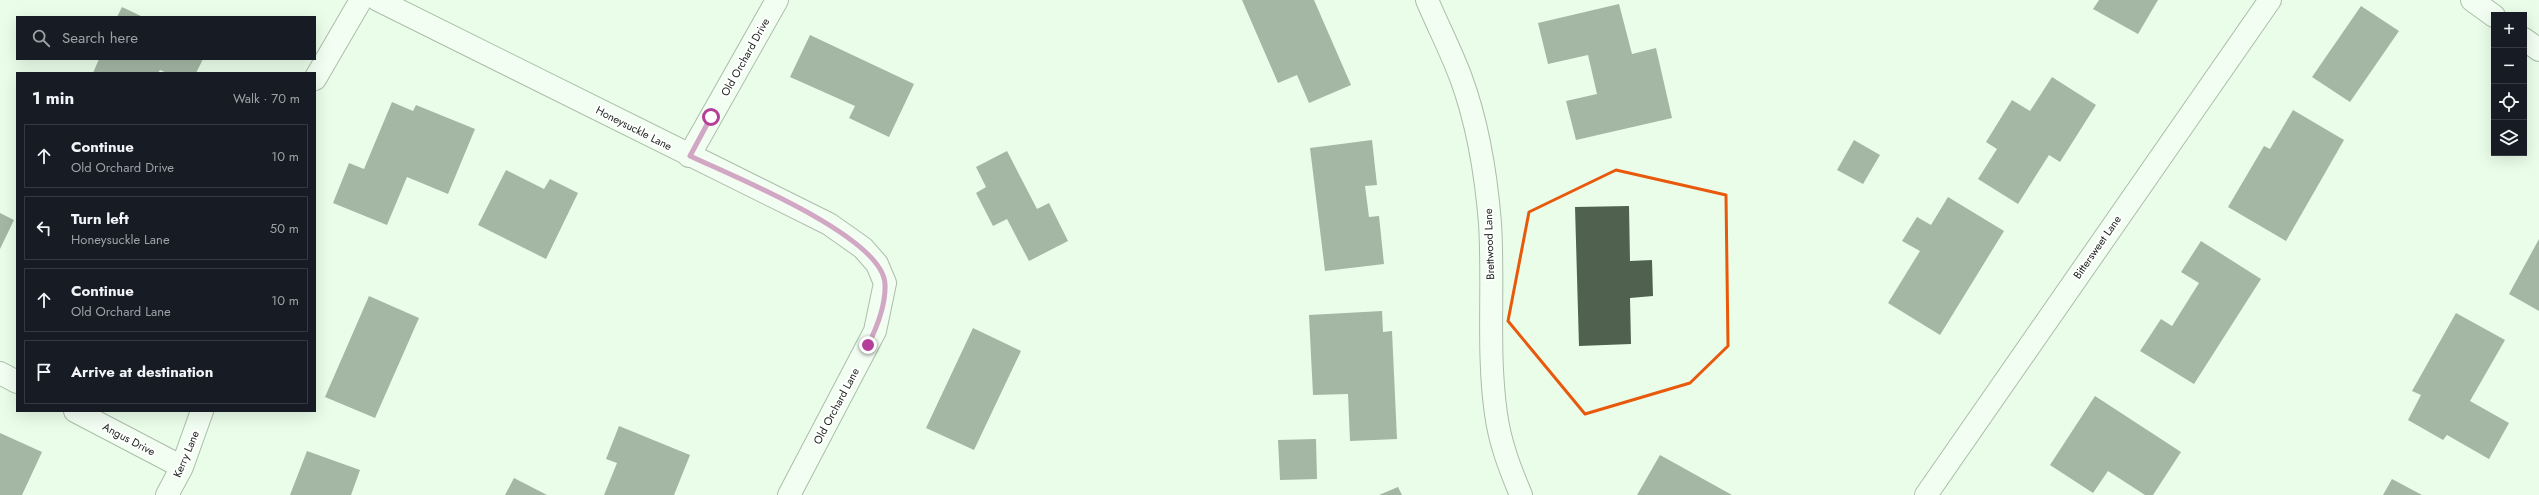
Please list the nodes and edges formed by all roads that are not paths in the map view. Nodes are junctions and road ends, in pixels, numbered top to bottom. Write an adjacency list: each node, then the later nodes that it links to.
1 (361, 0): 10 (street)
2 (378, 0): 11 (street, Honeysuckle Lane)
3 (777, 0): 11 (street, Old Orchard Drive)
4 (1427, 0): 20 (street, Brettwood Lane)
5 (2270, 0): 21 (street, Bittersweet Lane)
6 (2472, 0): 7 (street)
7 (2491, 14)
8 (2527, 40): 9 (street)
9 (2539, 50)
10 (316, 77)
11 (690, 156): 12 (street, Honeysuckle Lane)
12 (880, 316): 19 (street, Old Orchard Lane)
13 (0, 373): 14 (street)
14 (16, 381)
15 (77, 412): 17 (street, Angus Drive)
16 (202, 412): 17 (street, Kerry Lane)
17 (182, 467): 18 (street, Kerry Lane)
18 (167, 495)
19 (789, 495)
20 (1521, 495)
21 (1926, 495)

